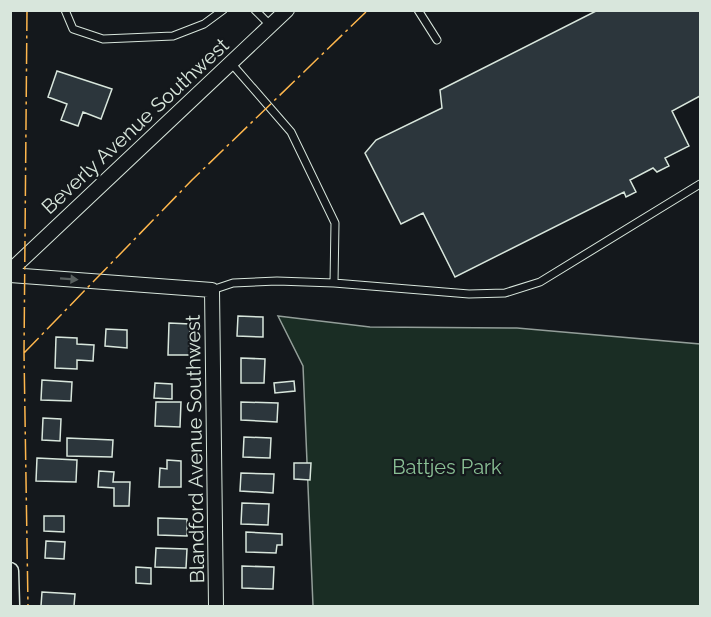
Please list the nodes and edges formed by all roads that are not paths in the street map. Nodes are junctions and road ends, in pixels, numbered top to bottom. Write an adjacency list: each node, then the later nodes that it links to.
1 (65, 10): 2 (lane)
2 (223, 10)
3 (255, 10): 6 (lane)
4 (286, 10): 6 (street, Beverly Avenue Southwest)
5 (418, 10): 7 (lane)
6 (271, 25): 8 (street, Beverly Avenue Southwest)
7 (437, 40)
8 (231, 63): 10 (street, Beverly Avenue Southwest); 11 (lane)
9 (700, 184): 11 (lane)
10 (10, 273): 12 (street, one-way to 12)
11 (334, 283): 12 (lane)
12 (212, 290): 15 (street, Blandford Avenue Southwest)
13 (10, 571): 14 (street)
14 (11, 606)
15 (216, 606)

